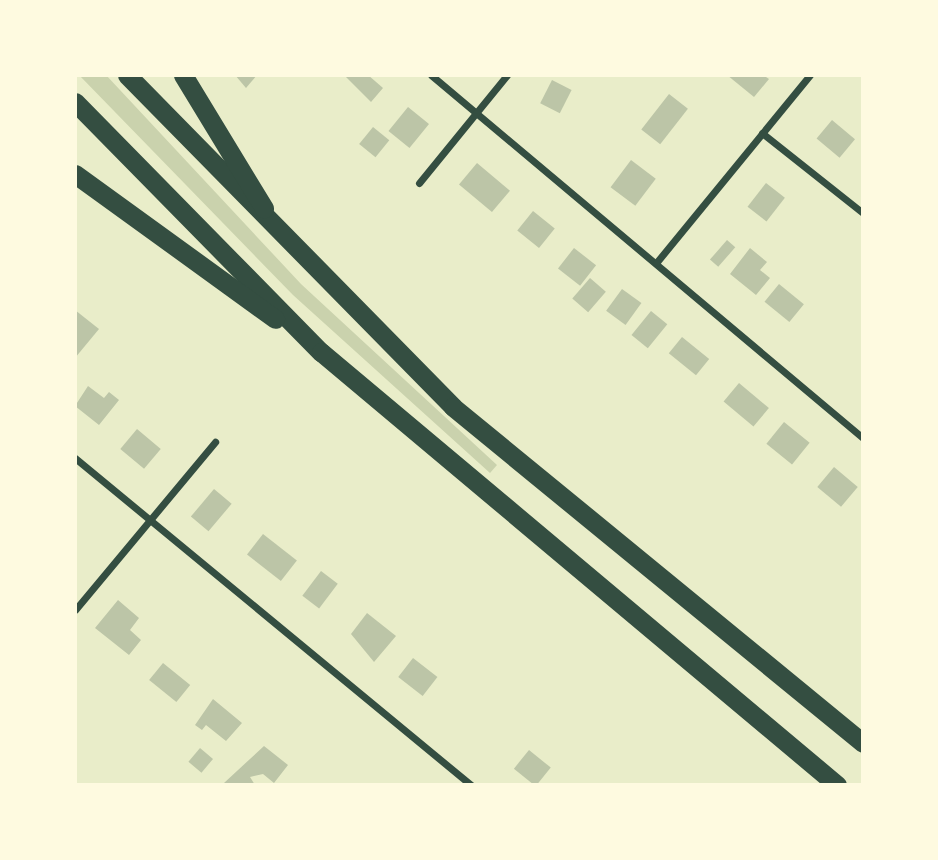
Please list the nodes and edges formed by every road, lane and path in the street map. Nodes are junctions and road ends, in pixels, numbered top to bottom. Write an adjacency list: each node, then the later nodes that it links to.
1 (127, 75): 12 (highway)
2 (183, 75): 12 (highway)
3 (431, 75): 7 (street)
4 (507, 75): 7 (street)
5 (810, 75): 8 (street)
6 (75, 102): 14 (highway)
7 (476, 112): 10 (street); 13 (street)
8 (762, 133): 11 (street); 13 (street)
9 (75, 174): 14 (highway)
10 (418, 183)
11 (863, 214)
12 (272, 225): 20 (highway)
13 (656, 263): 15 (street)
14 (321, 352): 22 (highway)
15 (863, 438)
16 (215, 442): 18 (street)
17 (75, 458): 18 (street)
18 (150, 519): 19 (street); 21 (street)
19 (75, 610)
20 (863, 743)
21 (471, 785)
22 (837, 785)

